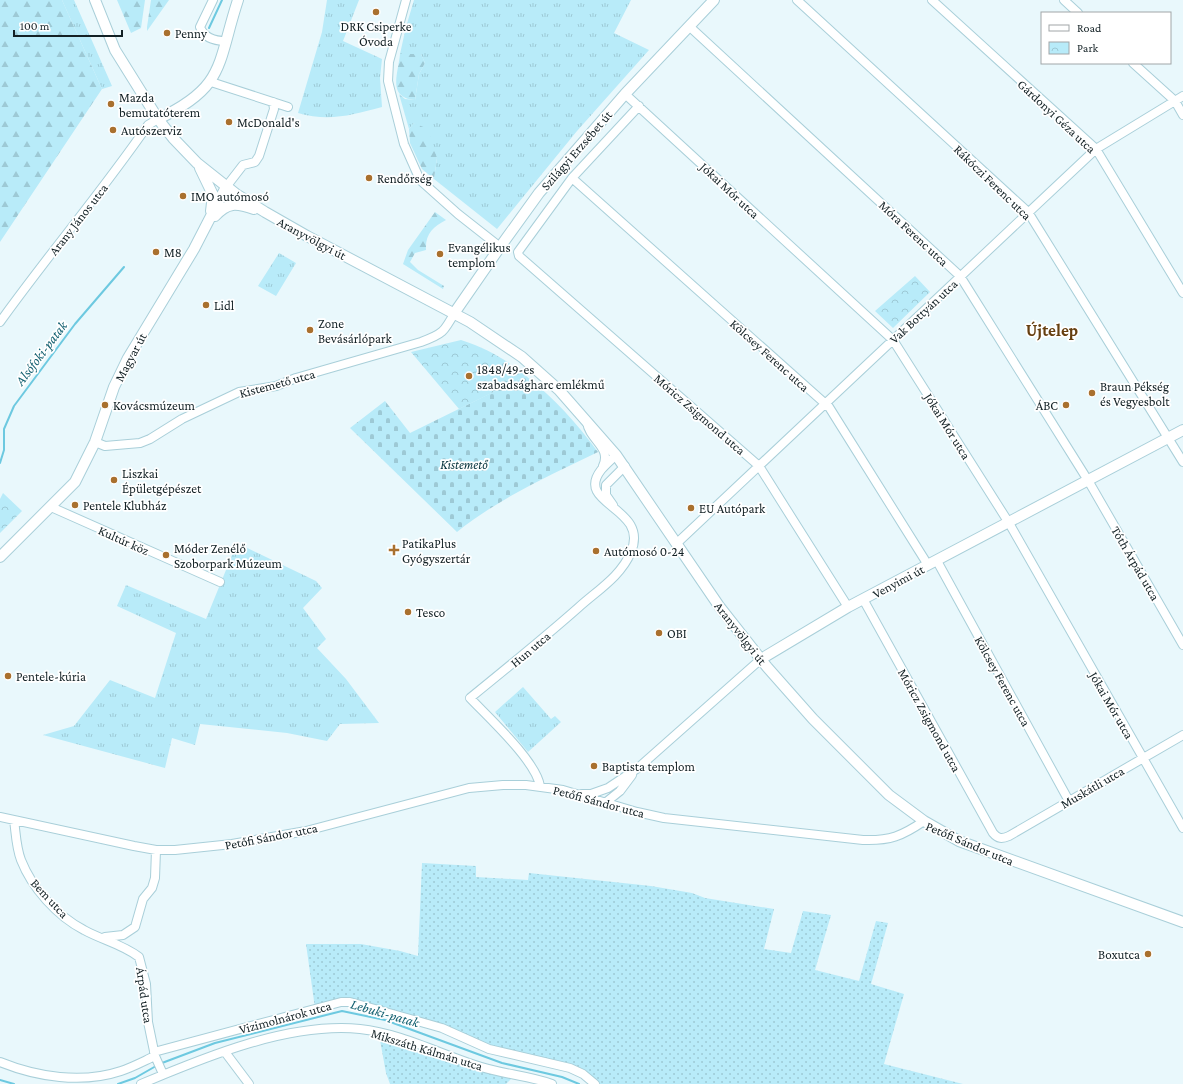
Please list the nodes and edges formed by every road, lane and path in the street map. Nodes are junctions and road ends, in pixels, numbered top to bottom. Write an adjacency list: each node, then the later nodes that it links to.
1 (95, 0): 22 (street, Aranyvölgyi út)
2 (213, 0): 11 (street)
3 (238, 0): 11 (street)
4 (406, 0): 31 (street)
5 (714, 0): 10 (street, Szilágyi Erzsébet út)
6 (798, 0): 29 (street, Rákóczi Ferenc utca)
7 (932, 0): 24 (street, Gárdonyi Géza utca)
8 (1064, 0): 9 (street)
9 (1077, 12)
10 (690, 27): 14 (street, Szilágyi Erzsébet út); 33 (street, Móra Ferenc utca)
11 (226, 41): 13 (street)
12 (1134, 64): 16 (street)
13 (211, 82): 17 (street); 20 (street)
14 (624, 94): 18 (street, Jókai Mór utca); 31 (street, Szilágyi Erzsébet út)
15 (1183, 96): 16 (street, Vak Bottyán utca)
16 (1175, 101): 21 (street); 24 (street, Vak Bottyán utca)
17 (273, 102): 19 (street); 27 (street)
18 (639, 106): 26 (street, Szilágyi Erzsébet út); 37 (street, Jókai Mór utca)
19 (288, 107)
20 (176, 111): 22 (street); 23 (street)
21 (1183, 115)
22 (158, 119): 23 (street, Aranyvölgyi út); 36 (street, Arany János utca)
23 (167, 131): 25 (street, Aranyvölgyi út)
24 (1096, 149): 29 (street, Vak Bottyán utca); 34 (street, Gárdonyi Géza utca)
25 (197, 163): 27 (street, Aranyvölgyi út); 30 (street)
26 (572, 178): 32 (street, Szilágyi Erzsébet út); 38 (street, Kölcsey Ferenc utca)
27 (226, 187): 28 (street, Aranyvölgyi út); 30 (street, Magyar út)
28 (265, 212): 30 (street); 35 (street, Aranyvölgyi út)
29 (1028, 212): 33 (street, Vak Bottyán utca); 41 (street, Rákóczi Ferenc utca)
30 (207, 225): 42 (street, Magyar út)
31 (500, 247): 35 (street, Szilágyi Erzsébet út)
32 (518, 252): 46 (street, Móricz Zsigmond utca)
33 (960, 276): 37 (street, Vak Bottyán utca); 50 (street, Móra Ferenc utca)
34 (1183, 293)
35 (455, 312): 39 (street, Aranyvölgyi út); 42 (street, Kistemető utca)
36 (0, 322)
37 (893, 340): 38 (street, Vak Bottyán utca); 53 (street, Jókai Mór utca)
38 (825, 403): 46 (street, Vak Bottyán utca); 56 (street, Kölcsey Ferenc utca)
39 (586, 420): 43 (street, Aranyvölgyi út); 47 (street, Aranyvölgyi út)
40 (1183, 430): 41 (street, Venyimi út)
41 (1169, 438): 44 (street, Rákóczi Ferenc utca); 50 (street, Venyimi út)
42 (95, 442): 51 (street, Magyar út)
43 (616, 455): 45 (street, Aranyvölgyi út); 47 (street)
44 (1183, 462)
45 (625, 466): 48 (street, Hun utca); 49 (street, Aranyvölgyi út)
46 (759, 466): 54 (street, Vak Bottyán utca); 59 (street, Móricz Zsigmond utca)
47 (601, 470): 52 (street, Hun utca)
48 (613, 477): 49 (street); 52 (street, Hun utca)
49 (635, 481): 54 (street, Aranyvölgyi út)
50 (1089, 482): 53 (street, Venyimi út); 60 (street, Tóth Árpád utca)
51 (51, 507): 55 (street, Magyar út); 57 (street, Kultúr köz)
52 (617, 510): 65 (street, Hun utca)
53 (1009, 522): 56 (street, Venyimi út); 63 (street, Jókai Mór utca)
54 (676, 544): 61 (street, Aranyvölgyi út)
55 (0, 557)
56 (932, 563): 58 (street, Venyimi út); 67 (street, Kölcsey Ferenc utca)
57 (220, 582)
58 (863, 599): 59 (street, Venyimi út); 73 (street, Móricz Zsigmond utca)
59 (848, 607): 61 (street, Venyimi út)
60 (1183, 645)
61 (760, 659): 64 (street, Venyimi út); 71 (street, Aranyvölgyi út)
62 (1183, 735): 63 (street, Muskátli utca)
63 (1142, 758): 67 (street, Muskátli utca); 72 (street, Jókai Mór utca)
64 (638, 768): 66 (street, Venyimi út); 68 (street, Venyimi út)
65 (540, 786): 66 (street, Petőfi Sándor utca); 74 (street, Petőfi Sándor utca)
66 (576, 794): 68 (street, Petőfi Sándor utca)
67 (1069, 801): 73 (street, Muskátli utca)
68 (605, 803): 71 (street, Petőfi Sándor utca)
69 (0, 817): 70 (street, Petőfi Sándor utca)
70 (14, 820): 74 (street, Petőfi Sándor utca); 76 (street, Bem utca)
71 (924, 822): 75 (street, Petőfi Sándor utca)
72 (1183, 828)
73 (1001, 838)
74 (156, 850): 76 (street)
75 (1183, 922)
76 (100, 937): 78 (street, Árpád utca)
77 (226, 1052): 80 (street, Mikszáth Kálmán utca); 82 (street); 83 (street, Mikszáth Kálmán utca)
78 (154, 1054): 79 (street, Vizimolnárok utca); 80 (street, Árpád utca); 84 (street, Vizimolnárok utca)
79 (0, 1062)
80 (164, 1074): 81 (street, Mikszáth Kálmán utca)
81 (141, 1084)
82 (249, 1084)
83 (552, 1084)
84 (595, 1084)

